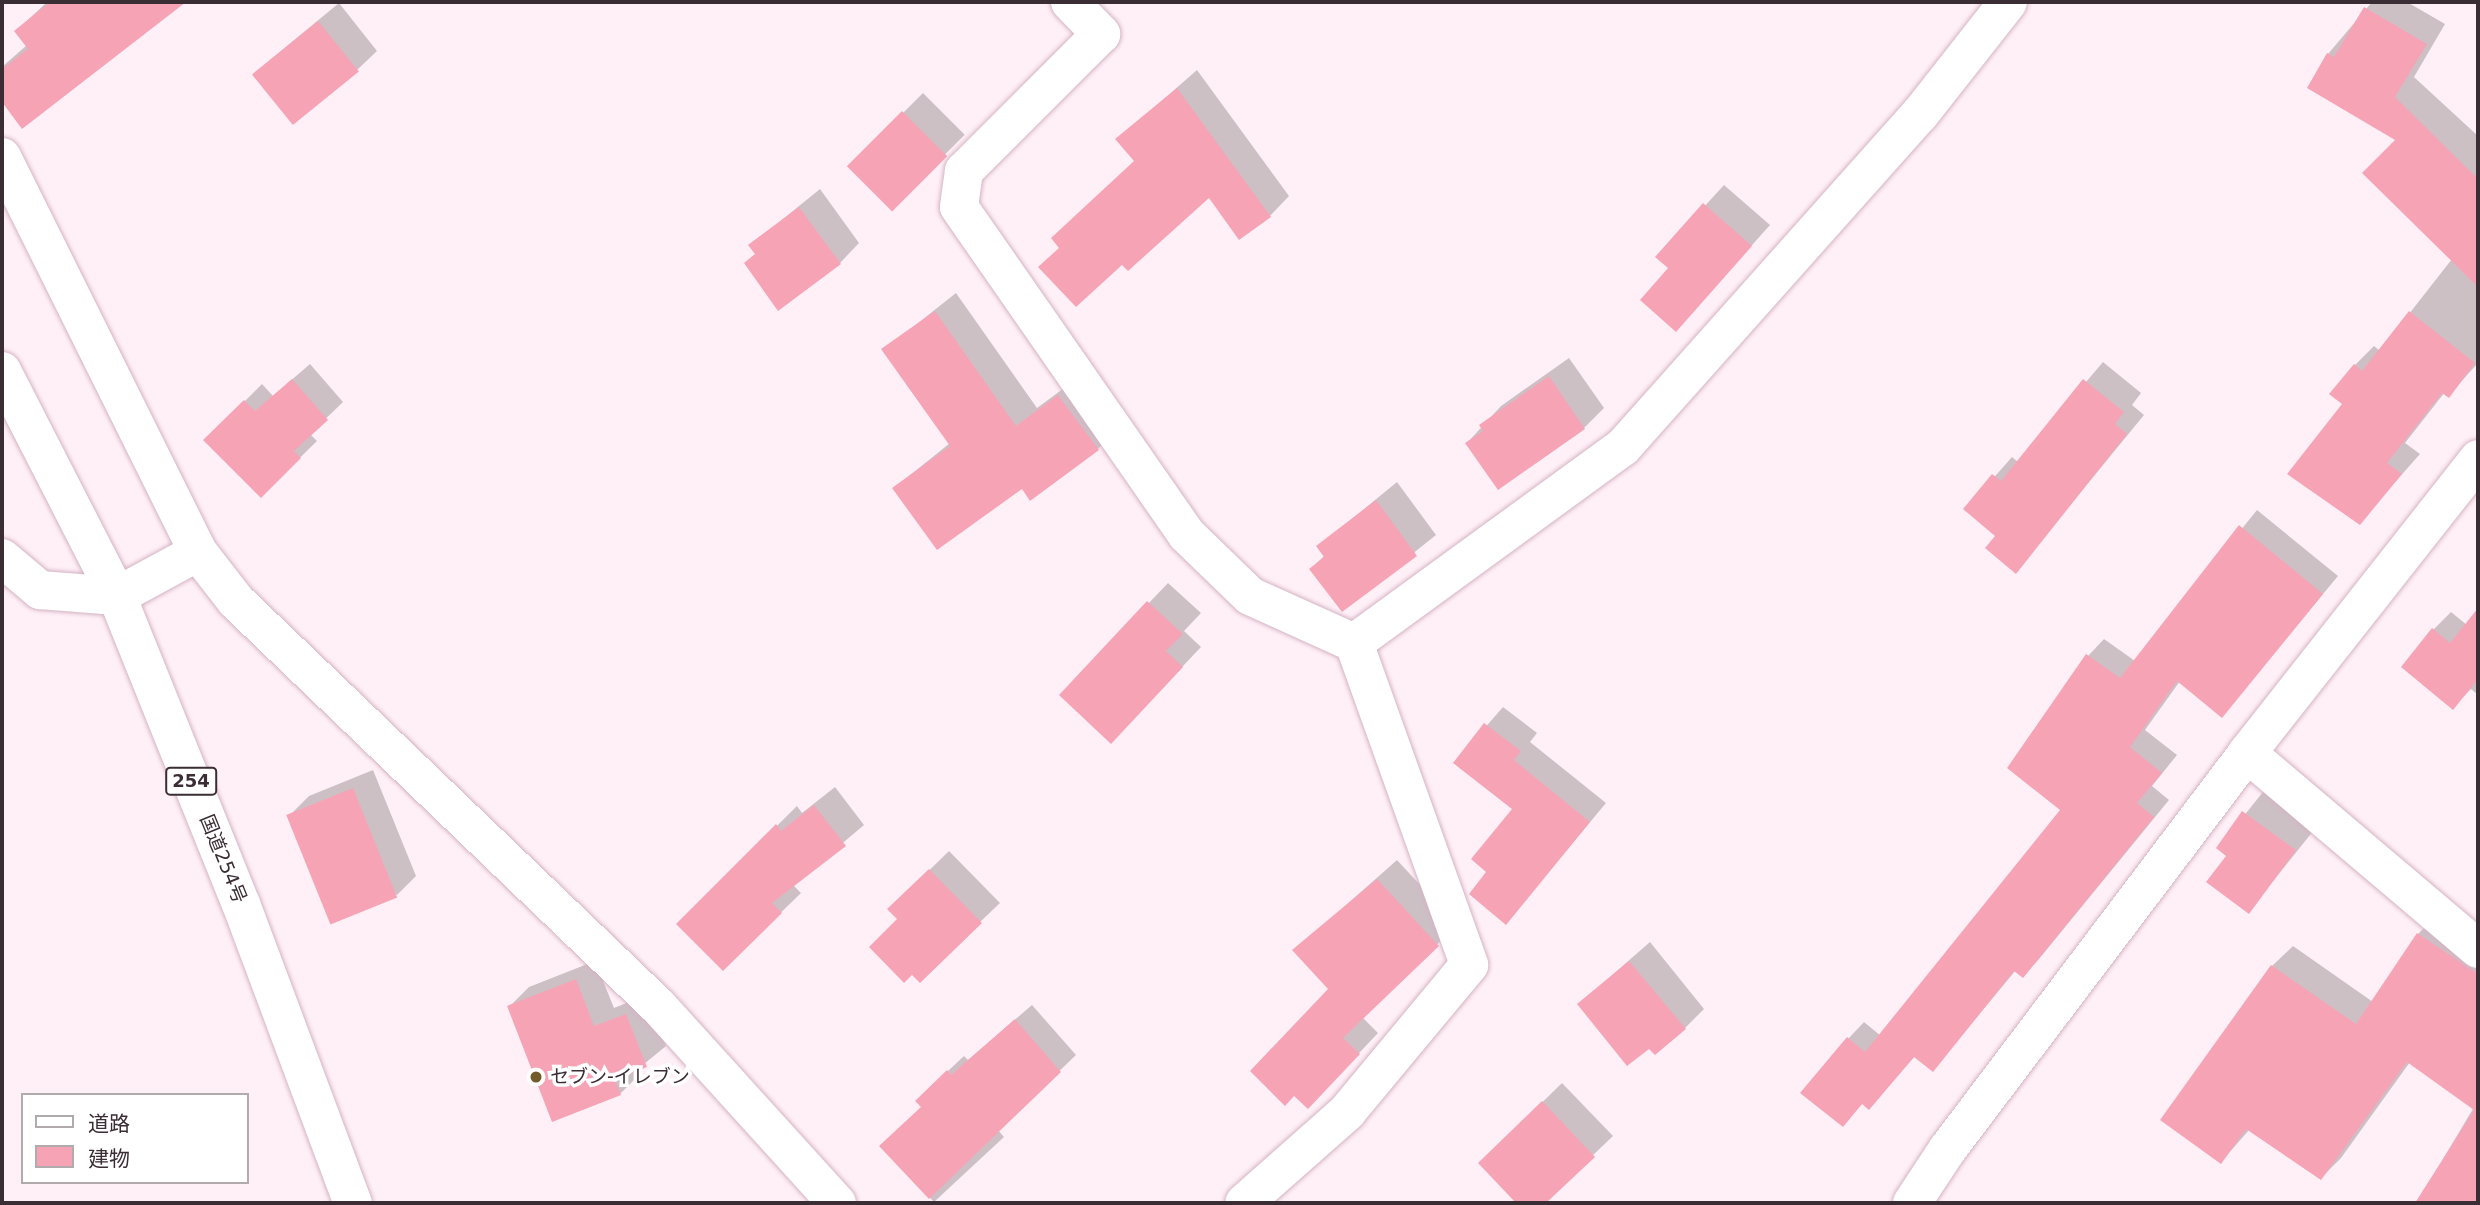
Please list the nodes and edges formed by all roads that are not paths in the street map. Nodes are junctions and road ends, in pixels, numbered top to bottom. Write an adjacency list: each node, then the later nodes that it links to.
1 (1070, 2): 9 (main road)
2 (2008, 2): 9 (main road)
3 (2, 156): 6 (main road)
4 (2, 370): 8 (main road, 国道254号 / 254)
5 (2478, 459): 10 (main road)
6 (198, 552): 8 (main road); 13 (main road)
7 (2, 558): 8 (main road)
8 (117, 596): 12 (main road, 国道254号 / 254)
9 (1354, 643): 14 (main road)
10 (2247, 753): 11 (main road); 15 (main road)
11 (2469, 928)
12 (353, 1203)
13 (837, 1203)
14 (1244, 1203)
15 (1912, 1203)

